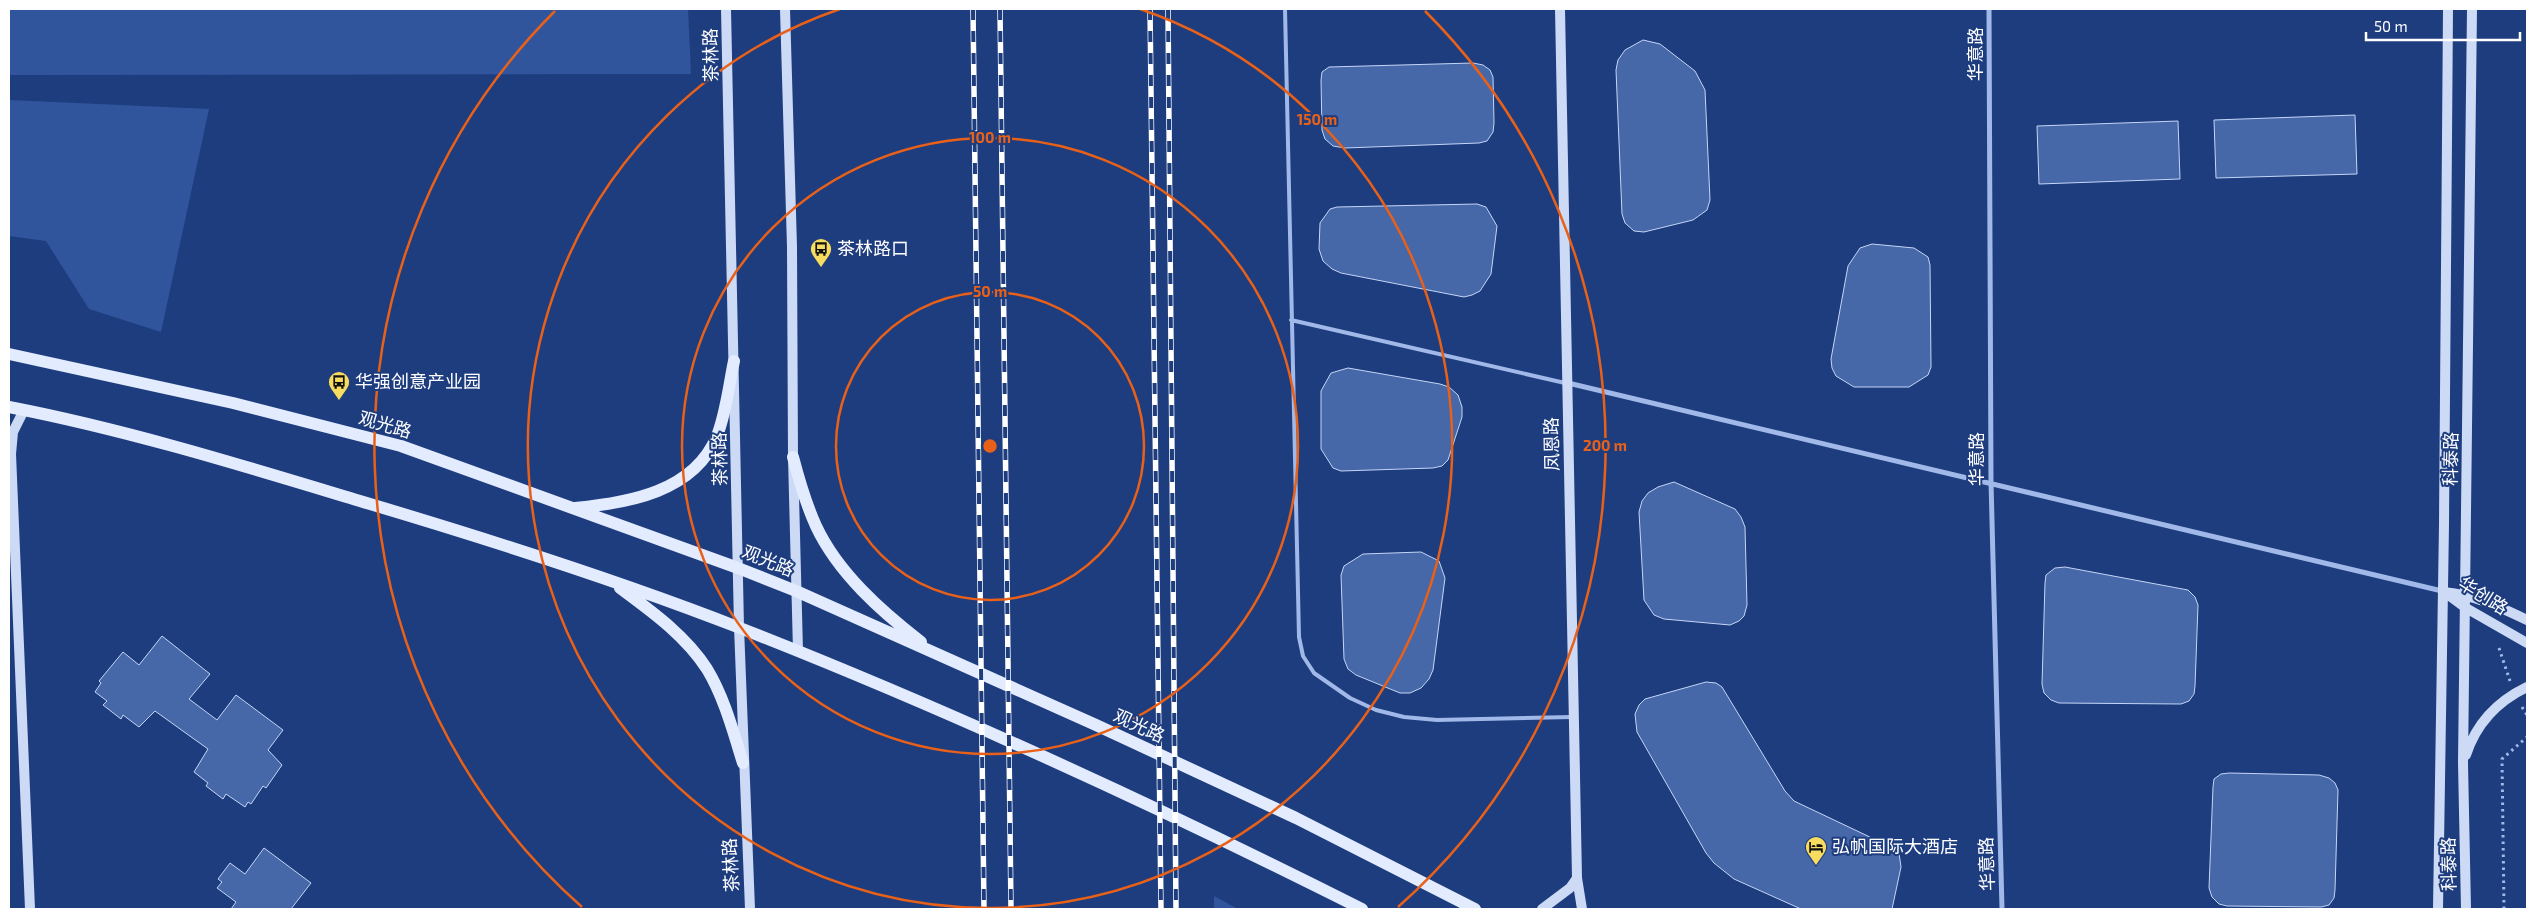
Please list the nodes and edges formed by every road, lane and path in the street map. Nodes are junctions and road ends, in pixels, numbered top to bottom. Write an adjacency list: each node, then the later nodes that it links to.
1 (726, 9): 10 (street, 茶林路)
2 (785, 9): 14 (street)
3 (1285, 9): 8 (lane)
4 (1560, 9): 11 (street, 凤恩路)
5 (1989, 9): 15 (street, 华意路)
6 (2448, 9): 20 (street, 科泰路)
7 (2472, 9): 21 (street, 科泰路)
8 (1291, 320): 11 (lane); 29 (lane)
9 (9, 354): 16 (main road, 观光路)
10 (734, 361): 16 (main road); 17 (street, 茶林路)
11 (1567, 383): 15 (street); 29 (street, 凤恩路)
12 (9, 407): 13 (main road)
13 (24, 410): 18 (main road); 34 (street)
14 (793, 457): 19 (street); 27 (main road)
15 (1991, 482): 20 (street); 40 (street, 华意路)
16 (572, 508): 17 (main road, 观光路)
17 (738, 568): 19 (main road, 观光路); 24 (street, 茶林路)
18 (608, 579): 24 (main road); 31 (main road)
19 (796, 591): 26 (street); 27 (main road, 观光路)
20 (2443, 592): 21 (street, 华创路); 22 (street, 华创路); 41 (street, 科泰路)
21 (2466, 594): 22 (street, 科泰路); 23 (street, 华创路)
22 (2466, 608): 25 (street, 华创路); 32 (street, 科泰路)
23 (2527, 620)
24 (739, 627): 26 (main road); 31 (street, 茶林路)
25 (2527, 643)
26 (798, 651): 36 (main road)
27 (939, 656): 37 (main road, 观光路)
28 (2527, 687): 32 (street)
29 (1574, 717): 33 (street, 凤恩路)
30 (2527, 736): 43 (path)
31 (743, 763): 35 (street, 茶林路)
32 (2463, 763): 42 (street, 科泰路)
33 (1577, 878): 38 (street); 39 (street, 凤恩路)
34 (30, 909)
35 (750, 909)
36 (1362, 909)
37 (1475, 909)
38 (1542, 909)
39 (1582, 909)
40 (2002, 909)
41 (2438, 909)
42 (2466, 909)
43 (2504, 909)

